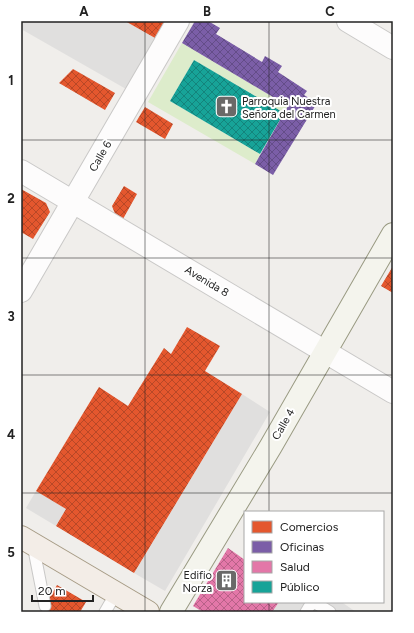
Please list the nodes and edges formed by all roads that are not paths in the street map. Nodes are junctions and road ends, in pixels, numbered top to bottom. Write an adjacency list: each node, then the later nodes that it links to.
1 (178, 21): 5 (street, Calle 6)
2 (348, 21): 3 (street)
3 (393, 48)
4 (21, 171): 5 (street, Avenida 8)
5 (73, 201): 7 (street, Calle 6); 8 (street, Avenida 8)
6 (393, 234): 8 (street, Calle 4)
7 (21, 291)
8 (325, 351): 9 (street, Avenida 8); 17 (street, Calle 4)
9 (393, 392)
10 (27, 540): 11 (main road); 14 (lane)
11 (116, 593): 15 (lane); 16 (main road)
12 (312, 603): 18 (lane)
13 (315, 603): 19 (lane)
14 (45, 606)
15 (105, 612)
16 (148, 612)
17 (171, 612)
18 (306, 612)
19 (330, 612)

